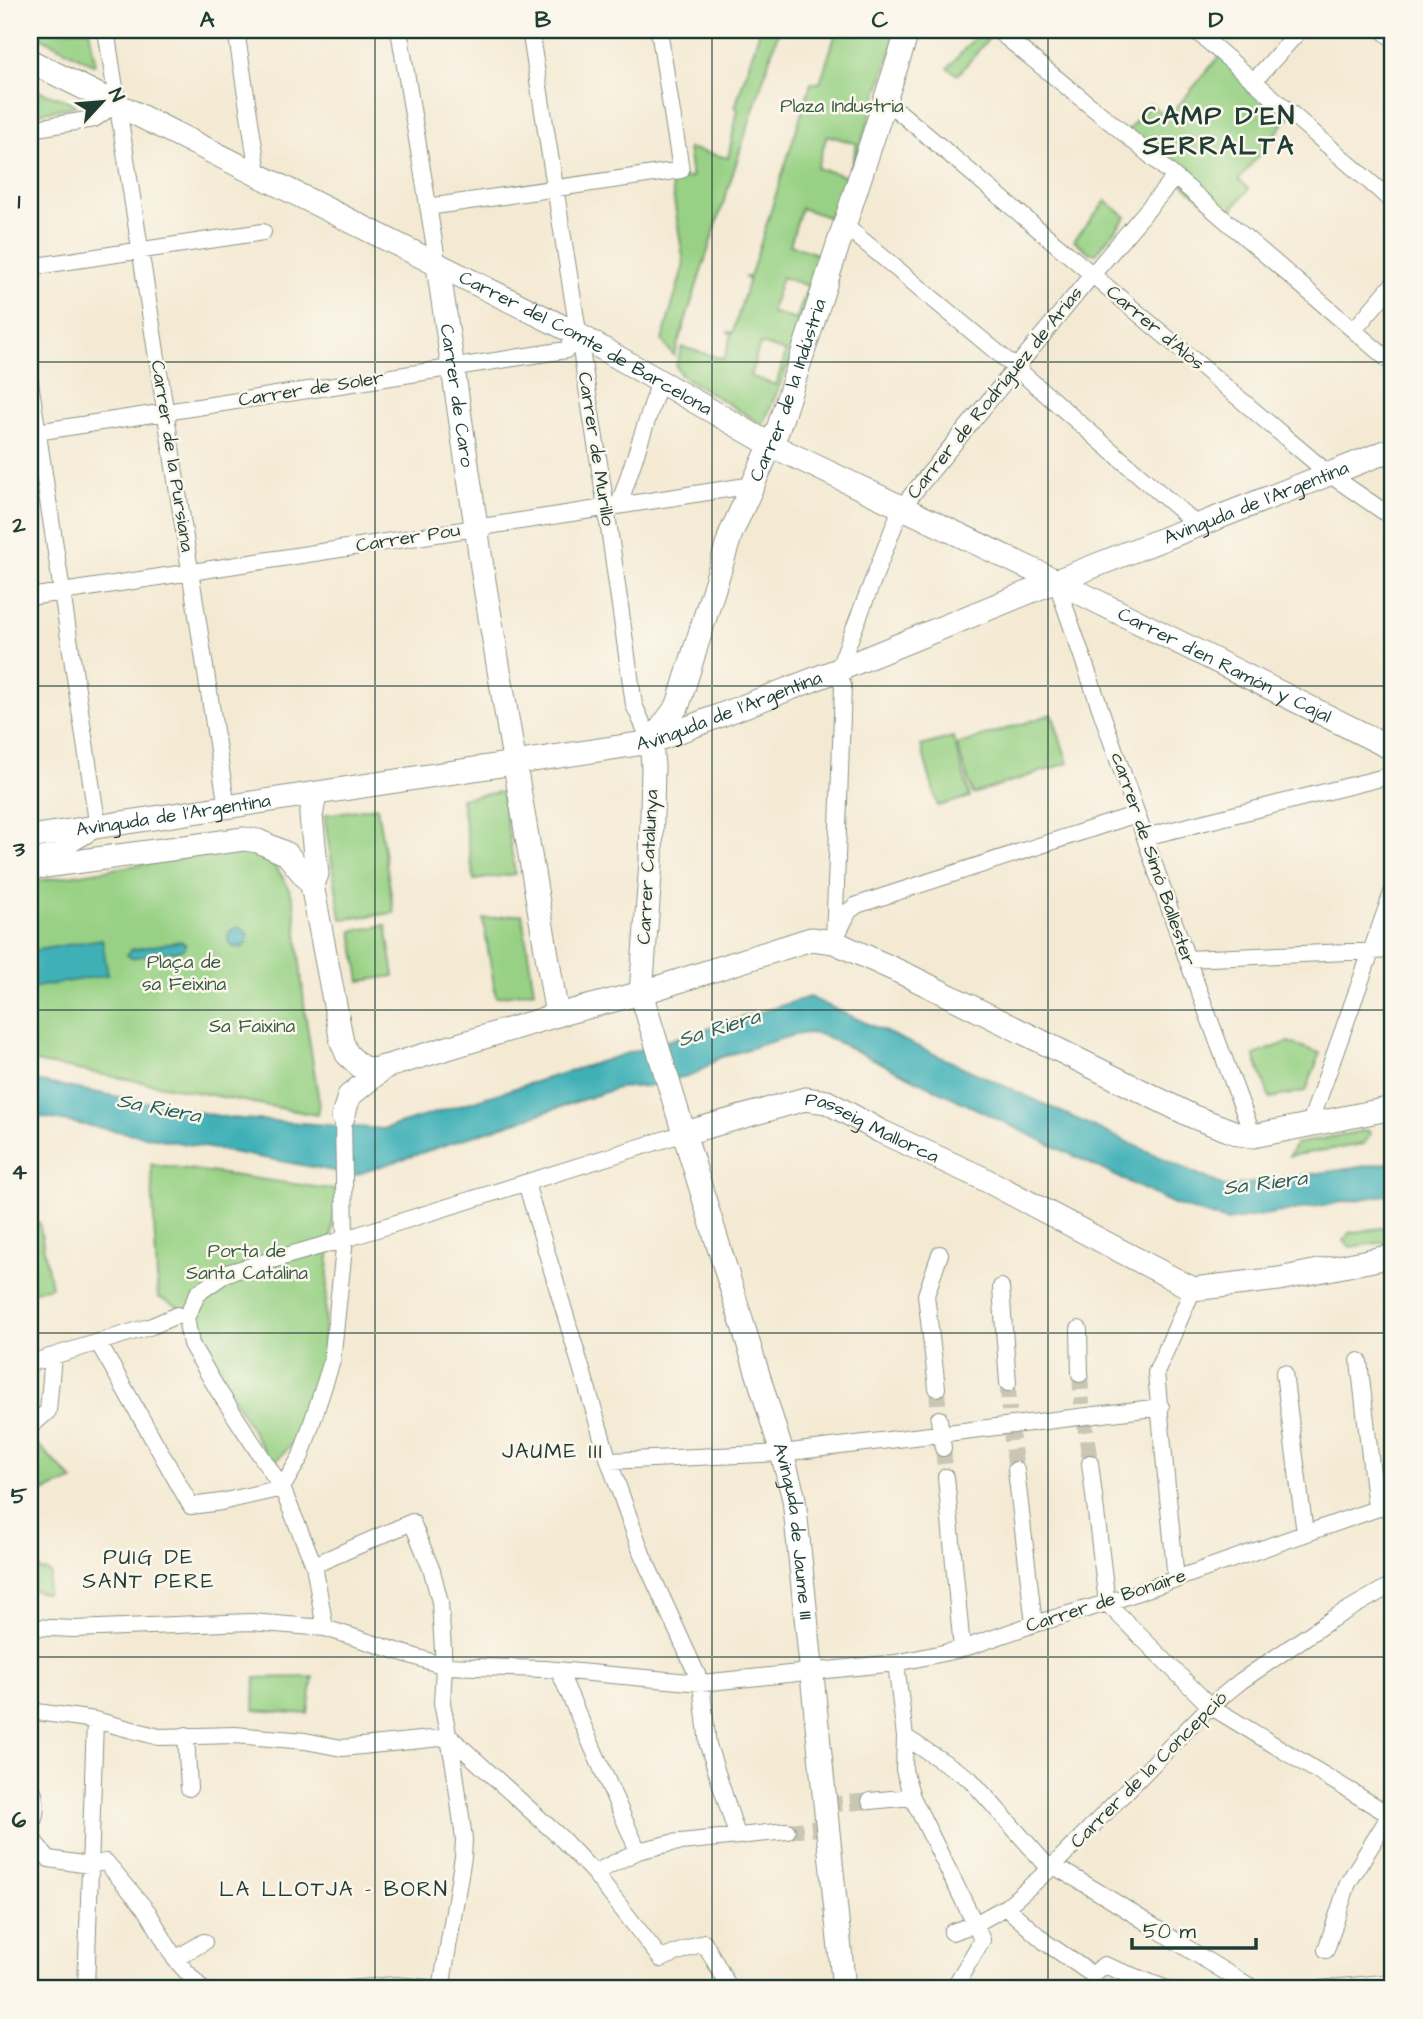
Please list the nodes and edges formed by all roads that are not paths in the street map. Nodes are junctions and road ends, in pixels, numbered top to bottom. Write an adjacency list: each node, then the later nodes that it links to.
1 (106, 30): 15 (street, Carrer de la Pursiana)
2 (236, 30): 17 (street)
3 (399, 30): 21 (street, Carrer de Caro)
4 (530, 30): 19 (street, Carrer de Murillo)
5 (659, 30): 19 (street)
6 (908, 30): 14 (street, Carrer de la Indústria)
7 (997, 30): 18 (street)
8 (1195, 30): 13 (street)
9 (1300, 30): 13 (street)
10 (1382, 30): 11 (street)
11 (1393, 39)
12 (30, 61): 15 (street, Carrer del Comte de Barcelona)
13 (1254, 81): 20 (street)
14 (886, 100): 22 (street, Carrer de la Indústria); 27 (street, Carrer d'Alòs)
15 (117, 103): 16 (street); 17 (street, Carrer del Comte de Barcelona); 24 (street, Carrer de la Pursiana)
16 (30, 129)
17 (258, 173): 25 (street, Carrer del Comte de Barcelona)
18 (1175, 177): 27 (street, Carrer de Rodríguez de Arias); 29 (street)
19 (555, 188): 21 (street); 30 (street, Carrer de Murillo)
20 (1393, 202)
21 (428, 206): 25 (street, Carrer de Caro)
22 (845, 225): 33 (street); 38 (street, Carrer de la Indústria)
23 (263, 232): 24 (street)
24 (140, 250): 26 (street); 36 (street, Carrer de la Pursiana)
25 (438, 266): 30 (street, Carrer del Comte de Barcelona); 32 (street, Carrer de Caro)
26 (30, 267)
27 (1092, 275): 33 (street, Carrer de Rodríguez de Arias); 40 (street, Carrer d'Alòs)
28 (1393, 284): 29 (street)
29 (1354, 330): 31 (street)
30 (577, 334): 32 (street, Carrer de Soler); 34 (street, Carrer del Comte de Barcelona); 42 (street, Carrer de Murillo)
31 (1393, 364)
32 (453, 367): 36 (street, Carrer de Soler); 46 (street, Carrer de Caro)
33 (1016, 368): 43 (street, Carrer de Rodríguez de Arias); 45 (street)
34 (660, 381): 38 (street, Carrer del Comte de Barcelona); 42 (street)
35 (30, 382): 37 (street)
36 (165, 411): 37 (street, Carrer de Soler); 47 (street, Carrer de la Pursiana)
37 (34, 432): 49 (street)
38 (771, 445): 41 (street, Carrer de la Indústria); 43 (street, Carrer del Comte de Barcelona)
39 (1393, 449): 40 (street, Avinguda de l'Argentina)
40 (1329, 474): 44 (street, Carrer d'Alòs); 45 (street, Avinguda de l'Argentina)
41 (753, 485): 42 (street, Carrer Pou); 52 (street, Carrer de la Indústria)
42 (612, 506): 46 (street, Carrer Pou); 52 (street, Carrer de Murillo)
43 (901, 508): 48 (street, Carrer del Comte de Barcelona); 51 (street, Carrer de Rodríguez de Arias)
44 (1393, 518)
45 (1198, 526): 48 (street, Avinguda de l'Argentina)
46 (476, 527): 47 (street, Carrer Pou); 54 (street, Carrer de Caro)
47 (190, 572): 49 (street, Carrer Pou); 57 (street, Carrer de la Pursiana)
48 (1056, 581): 51 (street, Avinguda de l'Argentina); 53 (street, Carrer d'en Ramón y Cajal); 58 (street, carrer de Simó Ballester)
49 (63, 592): 50 (street, Carrer Pou); 59 (street)
50 (30, 597)
51 (838, 670): 52 (street, Avinguda de l'Argentina); 66 (street)
52 (651, 742): 54 (street, Avinguda de l'Argentina); 70 (street, Carrer Catalunya)
53 (1393, 749)
54 (514, 761): 56 (street, Avinguda de l'Argentina); 71 (street, Carrer de Caro)
55 (1393, 775): 61 (street)
56 (315, 795): 57 (street, Avinguda de l'Argentina); 64 (street)
57 (227, 808): 59 (street, Avinguda de l'Argentina)
58 (1137, 814): 61 (street, carrer de Simó Ballester); 66 (street)
59 (98, 828): 60 (street, Avinguda de l'Argentina); 62 (street)
60 (30, 837)
61 (1145, 837): 69 (street, carrer de Simó Ballester)
62 (30, 859)
63 (30, 868): 64 (street, Avinguda de l'Argentina)
64 (312, 885): 72 (street)
65 (1393, 890): 68 (street)
66 (834, 942): 70 (street); 77 (street)
67 (1393, 950): 68 (street)
68 (1370, 951): 69 (street); 75 (street)
69 (1187, 959): 77 (street, carrer de Simó Ballester)
70 (642, 993): 71 (street); 76 (street, Avinguda de Jaume III)
71 (557, 1015): 72 (street)
72 (385, 1067): 74 (street)
73 (1393, 1108): 75 (street)
74 (343, 1117): 79 (street)
75 (1310, 1123): 77 (street)
76 (685, 1133): 78 (street, Passeig Mallorca); 83 (street, Passeig Mallorca); 96 (street, Avinguda de Jaume III)
77 (1253, 1136)
78 (526, 1183): 79 (street, Passeig Mallorca); 97 (street)
79 (345, 1239): 84 (street, Passeig Mallorca); 101 (street)
80 (940, 1254): 93 (street)
81 (1393, 1256): 83 (street)
82 (1001, 1287): 92 (street)
83 (1193, 1289): 94 (street)
84 (186, 1318): 86 (street); 101 (street)
85 (1079, 1329): 91 (street)
86 (98, 1342): 87 (street); 101 (street)
87 (53, 1356): 89 (street); 95 (street)
88 (1359, 1361): 103 (street)
89 (30, 1363)
90 (1284, 1373): 104 (street)
91 (1080, 1374)
92 (1008, 1383)
93 (937, 1388)
94 (1161, 1407): 96 (street); 106 (street)
95 (30, 1427)
96 (782, 1453): 97 (street); 116 (street, Avinguda de Jaume III)
97 (609, 1461): 117 (street)
98 (1090, 1463): 108 (street)
99 (1016, 1470): 109 (street)
100 (946, 1477): 112 (street)
101 (282, 1488): 105 (street)
102 (1393, 1503): 103 (street, Carrer de Bonaire)
103 (1376, 1508): 104 (street, Carrer de Bonaire)
104 (1305, 1533): 106 (street, Carrer de Bonaire)
105 (314, 1565): 111 (street); 114 (street)
106 (1176, 1580): 108 (street, Carrer de Bonaire)
107 (1393, 1584): 118 (street, Carrer de la Concepció)
108 (1107, 1604): 109 (street, Carrer de Bonaire); 118 (street)
109 (1034, 1624): 112 (street, Carrer de Bonaire)
110 (30, 1627): 111 (street, Carrer de Bonaire)
111 (325, 1628): 114 (street, Carrer de Bonaire)
112 (962, 1649): 113 (street, Carrer de Bonaire)
113 (896, 1663): 116 (street, Carrer de Bonaire); 122 (street)
114 (444, 1665): 115 (street, Carrer de Bonaire); 123 (street)
115 (559, 1671): 117 (street, Carrer de Bonaire); 133 (street)
116 (813, 1671): 117 (street, Carrer de Bonaire); 149 (street, Avinguda de Jaume III)
117 (701, 1683): 131 (street)
118 (1210, 1706): 128 (street); 135 (street, Carrer de la Concepció)
119 (30, 1711): 120 (street)
120 (95, 1720): 121 (street); 134 (street)
121 (186, 1735): 123 (street); 125 (street)
122 (905, 1737): 126 (street); 135 (street)
123 (450, 1738): 136 (street); 147 (street)
124 (30, 1785): 129 (street)
125 (189, 1788)
126 (912, 1797): 127 (street); 138 (street)
127 (870, 1801)
128 (1391, 1816): 141 (street)
129 (30, 1826)
130 (787, 1831): 131 (street)
131 (737, 1835): 133 (street)
132 (30, 1837): 134 (street)
133 (638, 1851): 136 (street)
134 (89, 1865): 142 (street); 144 (street)
135 (1052, 1868): 137 (street, Carrer de la Concepció); 152 (street)
136 (594, 1873): 148 (street)
137 (1006, 1908): 138 (street, Carrer de la Concepció); 151 (street)
138 (975, 1924): 139 (street, Carrer de la Concepció); 150 (street)
139 (952, 1932)
140 (204, 1942): 142 (street)
141 (1326, 1950)
142 (175, 1959): 145 (street)
143 (1387, 1982): 153 (street)
144 (86, 1989)
145 (202, 1989)
146 (348, 1989): 147 (street)
147 (441, 1989)
148 (730, 1989)
149 (844, 1989)
150 (953, 1989)
151 (1167, 1989)
152 (1255, 1989)
153 (1320, 1989)

